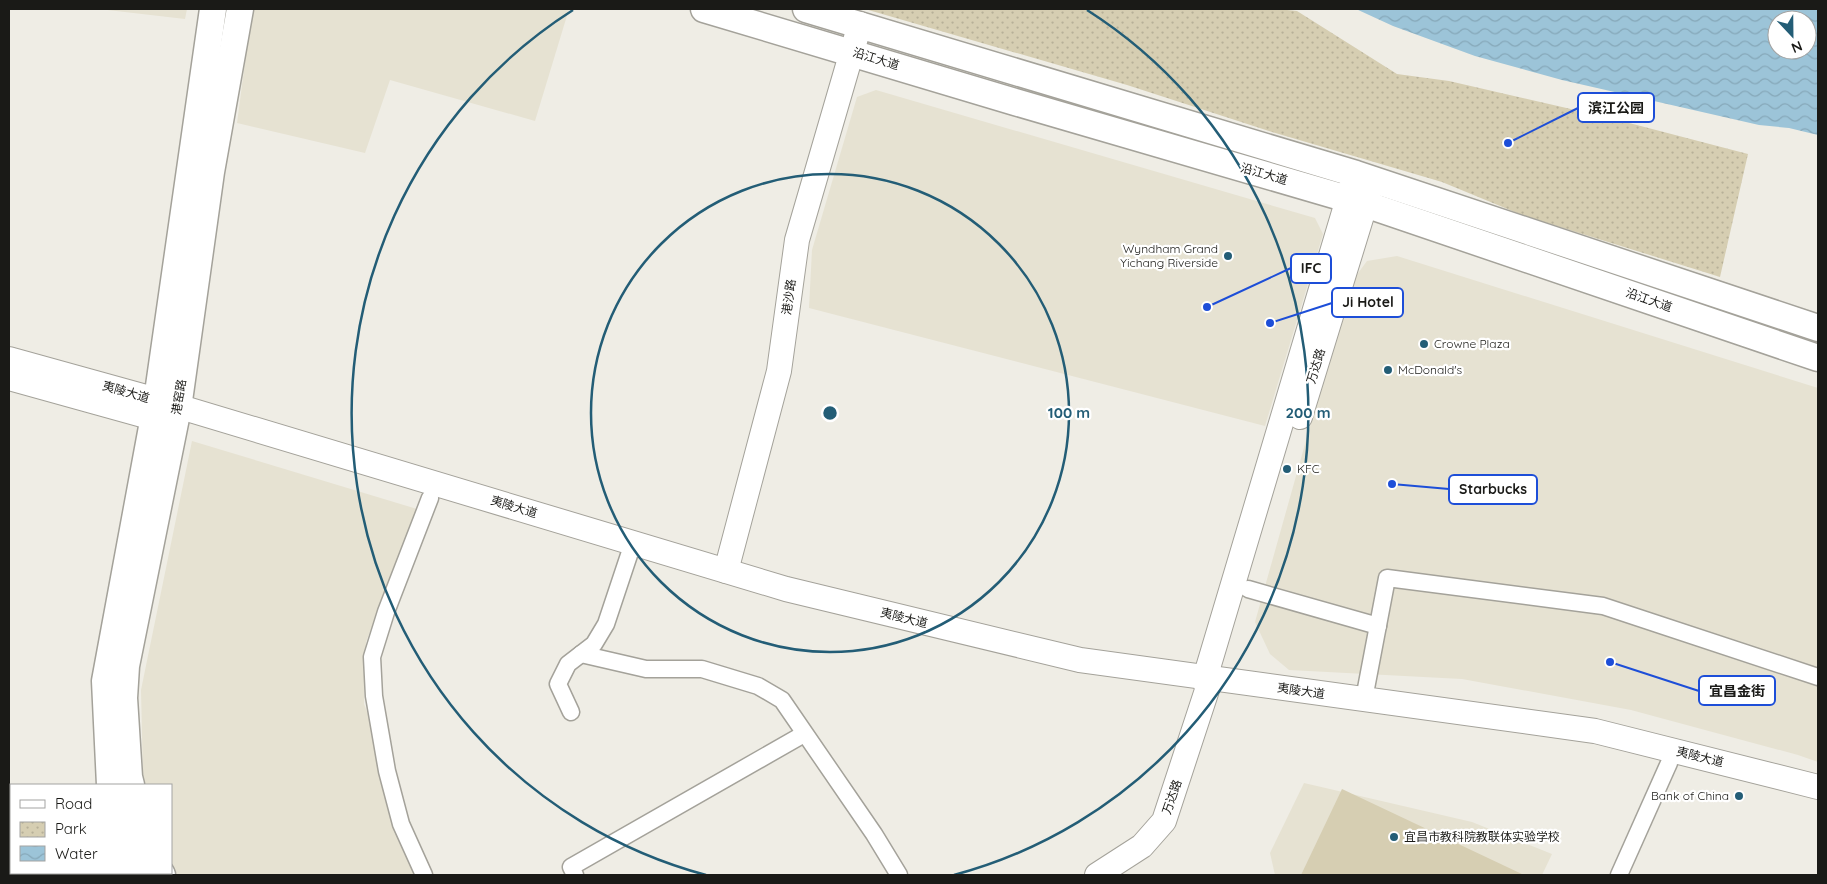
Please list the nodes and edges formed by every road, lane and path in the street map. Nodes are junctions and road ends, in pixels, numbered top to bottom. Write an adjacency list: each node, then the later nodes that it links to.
1 (213, 9): 13 (main road, 港窑路)
2 (240, 9): 13 (main road, 港窑路)
3 (704, 9): 6 (main road, 沿江大道)
4 (806, 9): 5 (main road)
5 (860, 24): 6 (main road, 港沙路); 7 (main road)
6 (852, 52): 8 (main road, 沿江大道); 16 (main road, 港沙路)
7 (1364, 176): 8 (main road, 万达路); 9 (main road)
8 (1356, 201): 10 (main road, 沿江大道); 17 (main road, 万达路); 21 (main road, 万达路)
9 (1818, 328)
10 (1818, 358)
11 (9, 359): 13 (main road, 夷陵大道)
12 (9, 378): 13 (main road, 夷陵大道)
13 (166, 413): 14 (main road, 夷陵大道); 16 (main road, 夷陵大道); 26 (main road, 港窑路); 27 (main road, 港窑路)
14 (430, 498): 15 (main road, 夷陵大道); 30 (street)
15 (629, 555): 19 (street); 21 (main road, 夷陵大道)
16 (726, 571): 21 (main road, 夷陵大道)
17 (1248, 589): 18 (street); 21 (main road, 万达路)
18 (1378, 626): 20 (street); 22 (street)
19 (581, 654): 23 (street); 24 (street)
20 (1818, 677)
21 (1211, 683): 22 (main road, 夷陵大道); 25 (main road, 夷陵大道); 33 (main road, 万达路)
22 (1364, 699): 28 (main road, 夷陵大道)
23 (571, 712)
24 (804, 734): 31 (street); 32 (street)
25 (1669, 763): 29 (main road, 夷陵大道); 34 (street)
26 (110, 784)
27 (131, 784)
28 (1818, 787)
29 (1818, 798)
30 (424, 875)
31 (575, 875)
32 (899, 875)
33 (1096, 875)
34 (1619, 875)

